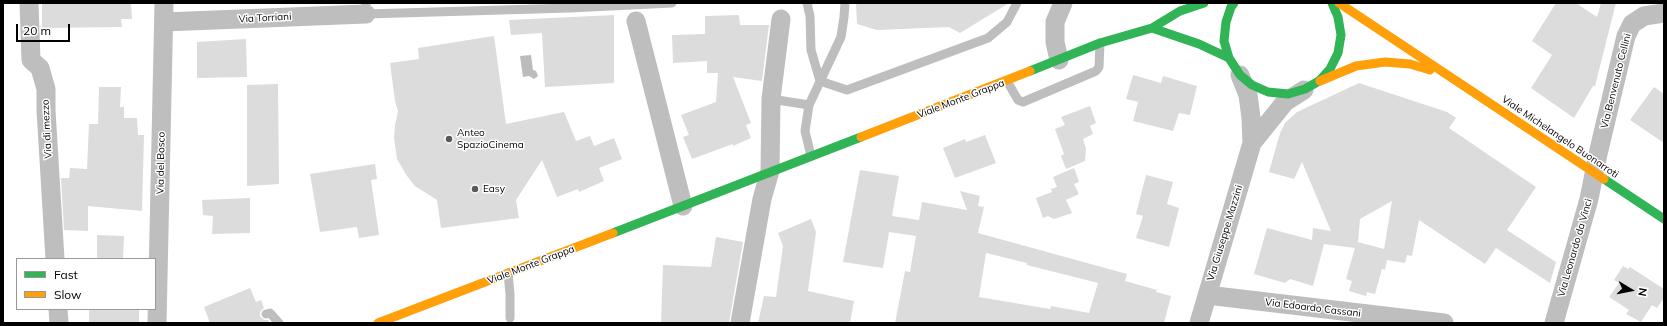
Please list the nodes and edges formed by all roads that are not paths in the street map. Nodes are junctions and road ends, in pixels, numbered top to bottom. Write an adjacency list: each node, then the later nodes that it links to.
1 (30, 3): 35 (street, Via di mezzo)
2 (164, 3): 17 (street, Via del Bosco)
3 (672, 3): 12 (lane)
4 (806, 3): 25 (lane)
5 (845, 3): 25 (lane)
6 (1017, 3): 25 (lane)
7 (1063, 3): 21 (street)
8 (1204, 3): 18 (main road, Viale Monte Grappa)
9 (1234, 3): 20 (main road)
10 (1332, 3): 26 (main road)
11 (1339, 3): 22 (main road, Viale Michelangelo Buonarroti)
12 (570, 6): 13 (lane)
13 (366, 8): 17 (street, Via Torriani)
14 (1664, 13): 32 (street, Via Benvenuto Cellini)
15 (781, 19): 27 (street)
16 (636, 21): 33 (street)
17 (164, 22): 42 (street, Via del Bosco)
18 (1152, 28): 19 (main road, Viale Monte Grappa); 20 (main road)
19 (1100, 43): 21 (main road, Viale Monte Grappa); 24 (lane)
20 (1229, 58): 23 (main road)
21 (1059, 60): 24 (main road, Viale Monte Grappa)
22 (1445, 74): 26 (main road, Viale Michelangelo Buonarroti); 32 (main road, Viale Michelangelo Buonarroti)
23 (1240, 75): 26 (main road, Viale Michelangelo Buonarroti); 29 (street, Via Giuseppe Mazzini)
24 (1007, 80): 30 (main road, Viale Monte Grappa)
25 (820, 81): 28 (lane)
26 (1312, 85): 29 (street, Via Giuseppe Mazzini)
27 (771, 99): 28 (lane); 31 (street)
28 (809, 105): 30 (lane)
29 (1252, 143): 37 (street, Via Giuseppe Mazzini)
30 (811, 156): 31 (main road, Viale Monte Grappa)
31 (770, 171): 33 (main road, Viale Monte Grappa); 45 (street)
32 (1594, 172): 34 (main road, Viale Michelangelo Buonarroti); 48 (street, Via Leonardo da Vinci)
33 (683, 206): 36 (main road, Viale Monte Grappa)
34 (1664, 219)
35 (55, 258)
36 (508, 273): 40 (lane); 44 (main road, Viale Monte Grappa)
37 (1207, 295): 46 (street, Via Giuseppe Mazzini); 47 (street, Via Edoardo Cassani)
38 (58, 310): 41 (street)
39 (266, 314): 43 (lane)
40 (510, 318)
41 (59, 323)
42 (157, 323)
43 (279, 323)
44 (378, 323)
45 (740, 323)
46 (1199, 323)
47 (1444, 323)
48 (1554, 323)

